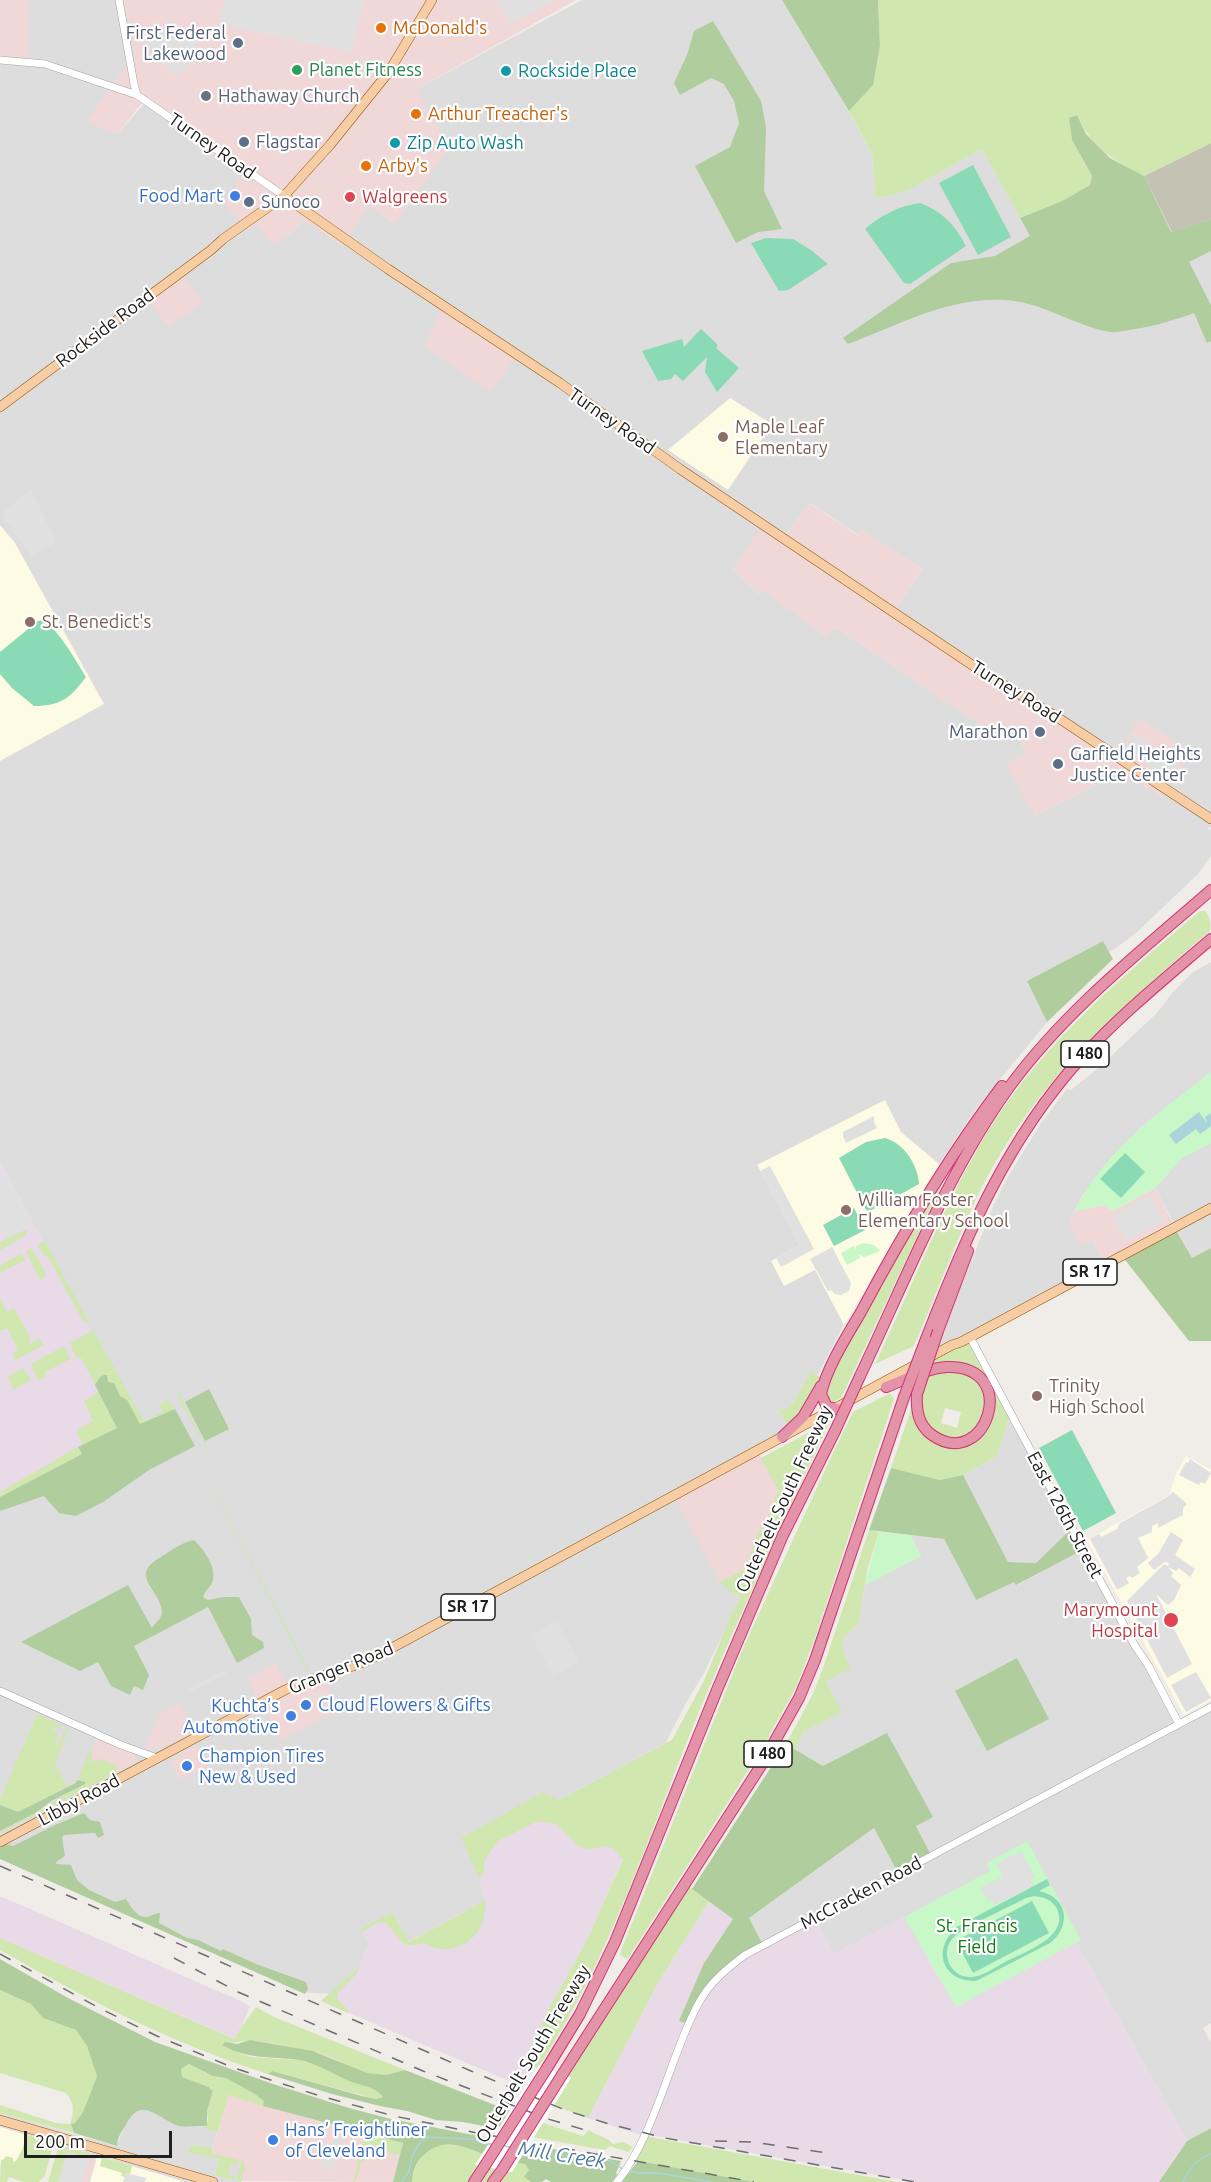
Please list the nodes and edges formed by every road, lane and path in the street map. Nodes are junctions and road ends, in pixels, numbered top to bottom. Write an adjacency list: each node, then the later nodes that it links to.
1 (119, 0): 4 (street)
2 (432, 0): 5 (main road, Rockside Road)
3 (0, 60): 4 (street, Turney Road)
4 (137, 94): 5 (street, Turney Road)
5 (284, 196): 6 (main road, Rockside Road); 7 (main road, Turney Road)
6 (0, 407)
7 (1211, 819)
8 (1211, 890): 10 (highway, Outerbelt South Freeway / I 480)
9 (1211, 939): 11 (highway, Outerbelt South Freeway / I 480)
10 (1037, 1054): 15 (highway); 28 (highway, Outerbelt South Freeway / I 480, bridge)
11 (987, 1194): 16 (highway, bridge); 29 (highway, Outerbelt South Freeway / I 480, bridge)
12 (1211, 1208): 13 (main road, Granger Road / SR 17)
13 (970, 1337): 14 (main road, Granger Road / SR 17); 22 (street, East 126th Street)
14 (961, 1342): 16 (main road, Granger Road / SR 17); 17 (main road, Granger Road / SR 17)
15 (834, 1362): 17 (highway); 18 (highway)
16 (886, 1386): 17 (main road, Granger Road / SR 17)
17 (837, 1410): 18 (main road, Granger Road / SR 17); 19 (main road, Granger Road / SR 17)
18 (782, 1437): 19 (main road, Granger Road / SR 17)
19 (771, 1444): 23 (main road, Granger Road / SR 17)
20 (0, 1691): 23 (street)
21 (1211, 1707): 22 (street, McCracken Road)
22 (1179, 1724): 26 (street, McCracken Road)
23 (157, 1758): 24 (main road, Libby Road / SR 17)
24 (0, 1842)
25 (0, 2120): 27 (main road)
26 (620, 2179)
27 (213, 2182)
28 (474, 2182)
29 (496, 2182)

